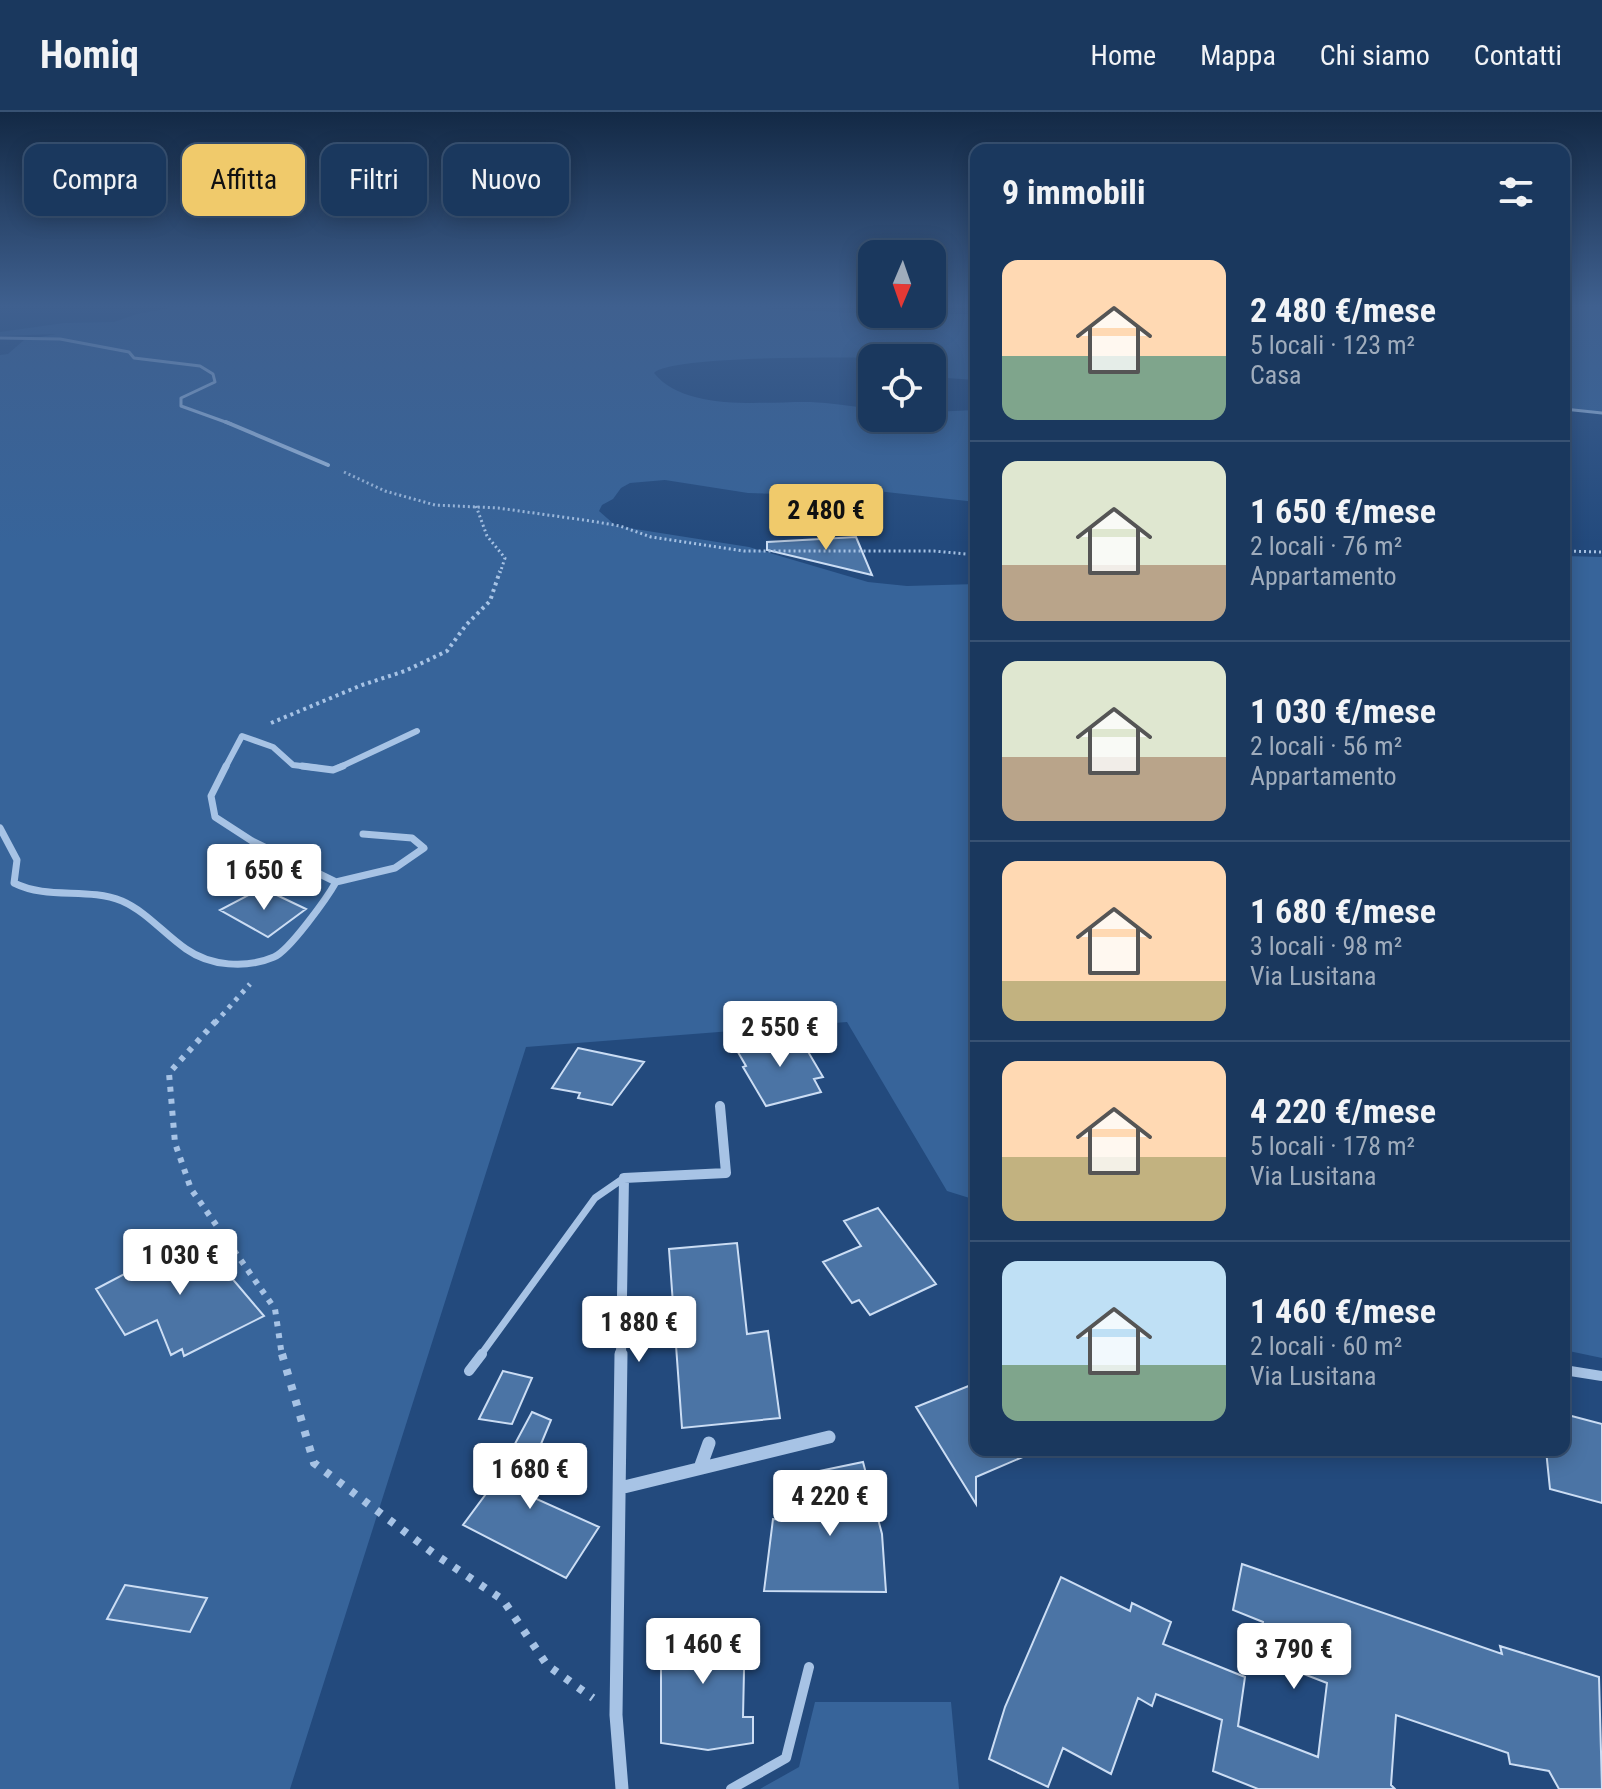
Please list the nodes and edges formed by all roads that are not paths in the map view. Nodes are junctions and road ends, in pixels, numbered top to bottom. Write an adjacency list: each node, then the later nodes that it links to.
1 (206, 386): 4 (street)
2 (1570, 410): 3 (street)
3 (1602, 413)
4 (328, 465)
5 (417, 731): 8 (street)
6 (0, 828): 8 (street)
7 (363, 834): 8 (street)
8 (336, 882)
9 (720, 1106): 10 (street)
10 (624, 1178): 11 (lane); 17 (street)
11 (469, 1371)
12 (1570, 1371): 13 (lane)
13 (1602, 1376)
14 (829, 1437): 16 (street)
15 (709, 1443): 16 (street)
16 (700, 1468): 17 (street)
17 (620, 1488): 19 (street)
18 (809, 1667): 20 (lane)
19 (622, 1789)
20 (731, 1789)

